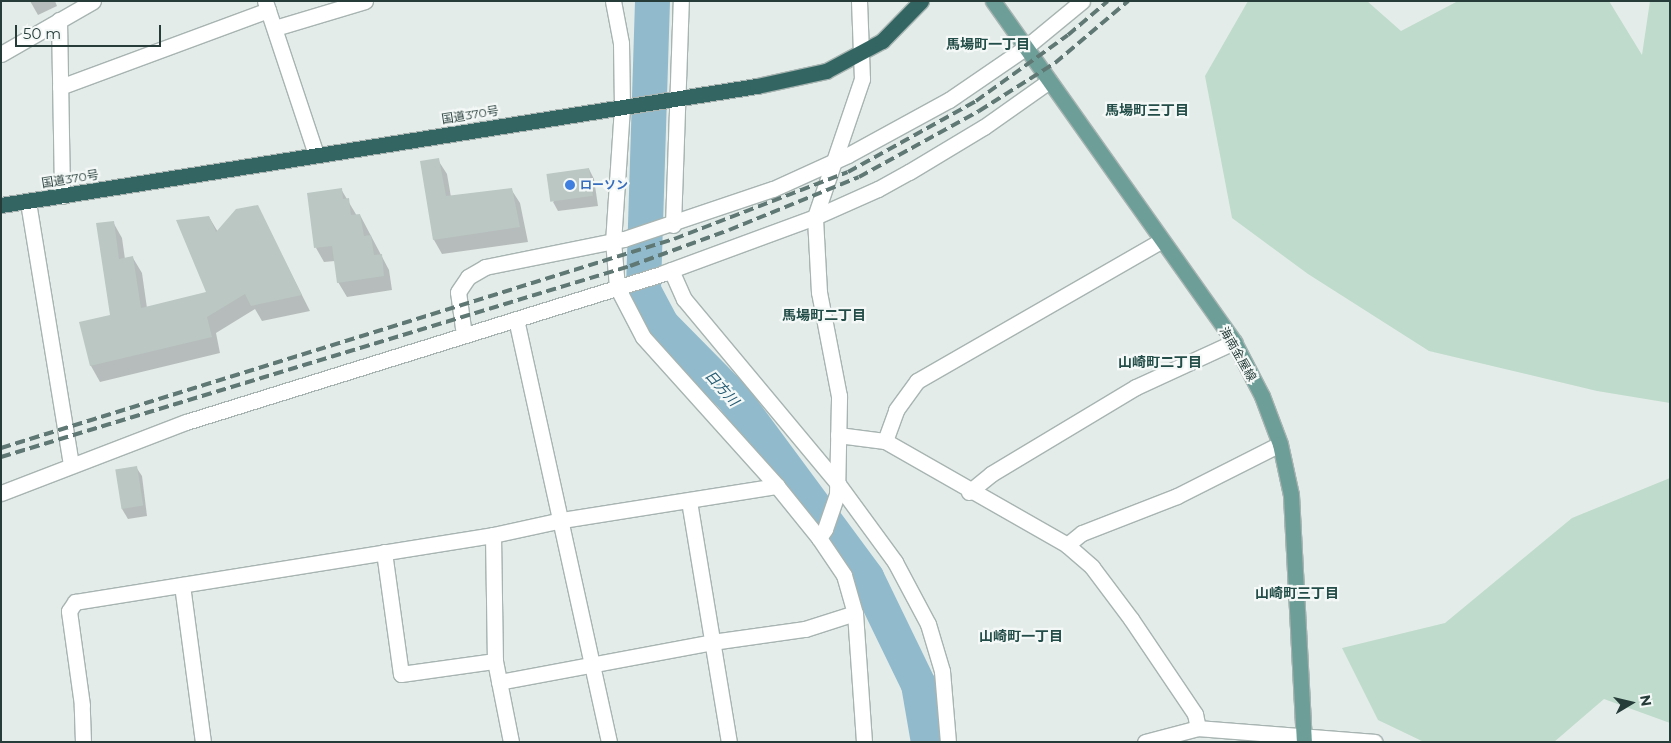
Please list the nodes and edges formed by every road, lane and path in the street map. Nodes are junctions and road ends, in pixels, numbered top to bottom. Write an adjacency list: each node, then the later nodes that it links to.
1 (93, 1): 10 (street)
2 (365, 1): 11 (street)
3 (613, 1): 18 (street)
4 (681, 1): 17 (street)
5 (859, 1): 13 (street)
6 (921, 1): 13 (highway, 国道370号)
7 (993, 1): 12 (main road, 海南金屋線)
8 (1082, 1): 12 (street)
9 (267, 6): 11 (street); 16 (street)
10 (59, 20): 14 (street); 16 (street)
11 (275, 28): 19 (street)
12 (1025, 48): 15 (main road, 海南金屋線); 20 (street)
13 (862, 53): 17 (highway, 国道370号); 20 (street)
14 (1, 54)
15 (1049, 81): 24 (street); 27 (main road, 海南金屋線)
16 (60, 87): 21 (street)
17 (670, 99): 18 (highway, 国道370号); 25 (street)
18 (627, 106): 19 (highway, 国道370号); 26 (street)
19 (316, 154): 21 (highway, 国道370号)
20 (833, 162): 24 (street); 25 (street)
21 (62, 196): 22 (highway, 国道370号)
22 (28, 202): 23 (highway, 国道370号); 36 (street)
23 (1, 205)
24 (814, 217): 28 (street); 33 (street)
25 (666, 227): 26 (street)
26 (619, 240): 29 (street); 31 (street)
27 (1160, 241): 32 (main road, 海南金屋線); 34 (street)
28 (667, 271): 29 (street); 38 (street)
29 (622, 286): 30 (street); 37 (street)
30 (516, 319): 31 (street); 42 (street)
31 (464, 335): 36 (street)
32 (1234, 342): 35 (main road, 海南金屋線); 39 (street)
33 (838, 435): 34 (street); 38 (street)
34 (885, 441): 39 (street)
35 (1280, 444): 45 (street); 54 (main road, 海南金屋線)
36 (71, 464): 40 (street)
37 (777, 486): 41 (street); 43 (street)
38 (837, 489): 43 (street); 61 (street)
39 (969, 492): 45 (street)
40 (1, 493)
41 (689, 501): 42 (street); 49 (street)
42 (562, 520): 44 (street); 51 (street)
43 (822, 534): 48 (street)
44 (493, 536): 46 (street); 50 (street)
45 (1067, 545): 53 (street)
46 (384, 552): 47 (street); 50 (street)
47 (182, 585): 55 (street); 56 (street)
48 (856, 613): 49 (street); 60 (street)
49 (712, 642): 51 (street); 59 (street)
50 (494, 661): 52 (street)
51 (591, 664): 52 (street); 58 (street)
52 (499, 682): 57 (street)
53 (1198, 728): 54 (street); 62 (street)
54 (1303, 739): 63 (street)
55 (83, 742)
56 (203, 742)
57 (511, 742)
58 (609, 742)
59 (729, 742)
60 (864, 742)
61 (948, 742)
62 (1145, 742)
63 (1374, 742)

